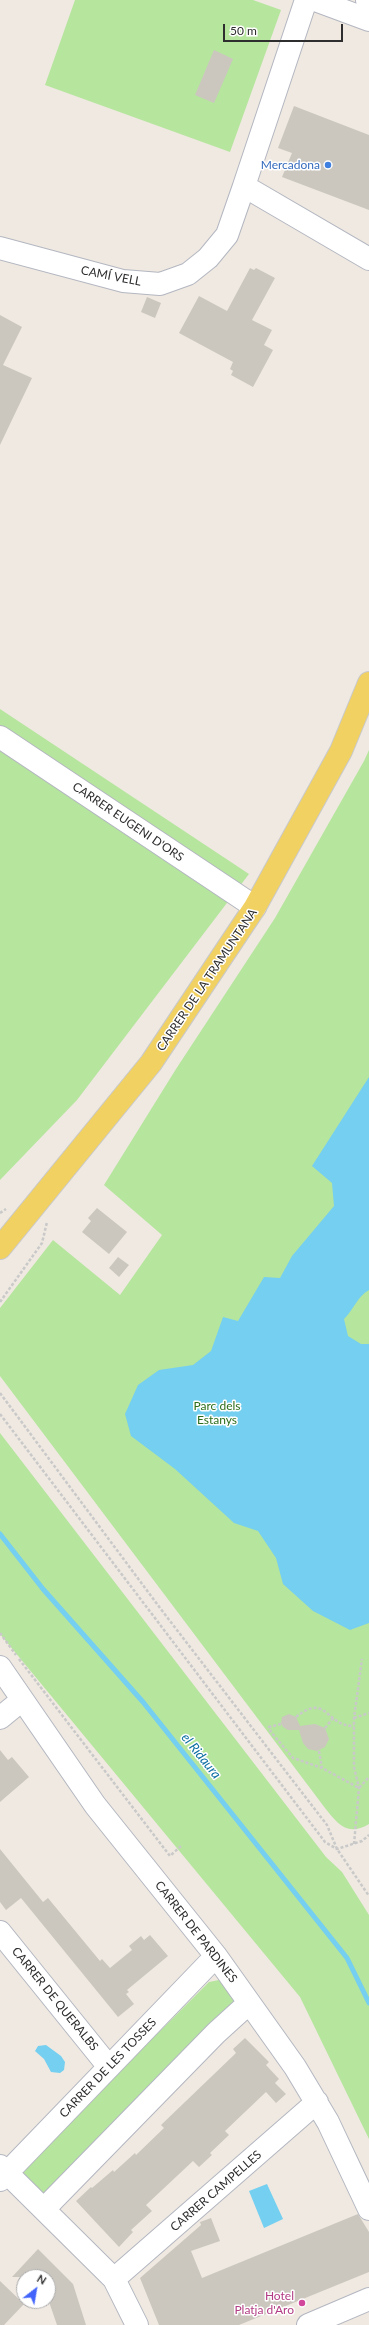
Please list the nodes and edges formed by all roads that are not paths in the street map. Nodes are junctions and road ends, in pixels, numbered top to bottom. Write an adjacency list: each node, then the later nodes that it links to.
1 (306, 0): 4 (street, CAMÍ VELL)
2 (315, 0): 3 (street)
3 (369, 20)
4 (244, 186): 5 (street, CAMÍ VELL); 6 (street)
5 (0, 248)
6 (369, 259)
7 (369, 683): 9 (main road, CARRER DE LA TRAMUNTANA)
8 (0, 737): 9 (street, CARRER EUGENI D'ORS)
9 (255, 907): 10 (main road, CARRER DE LA TRAMUNTANA)
10 (0, 1248)
11 (0, 1667): 12 (street, CARRER DE PARDINES)
12 (22, 1700): 13 (street); 15 (street, CARRER DE PARDINES)
13 (0, 1718)
14 (0, 1932): 17 (street, CARRER DE QUERALBS)
15 (216, 1956): 16 (street, CARRER DE PARDINES); 17 (street, CARRER DE LES TOSSES)
16 (249, 2003): 18 (street, CARRER DE PARDINES); 20 (street)
17 (109, 2067): 19 (street, CARRER DE LES TOSSES)
18 (317, 2102): 21 (street, CARRER DE PARDINES); 22 (street, CARRER CAMPELLES)
19 (2, 2173): 20 (street)
20 (44, 2209): 22 (street)
21 (369, 2209)
22 (114, 2279): 24 (street)
23 (369, 2299): 25 (street)
24 (137, 2325)
25 (308, 2325)

